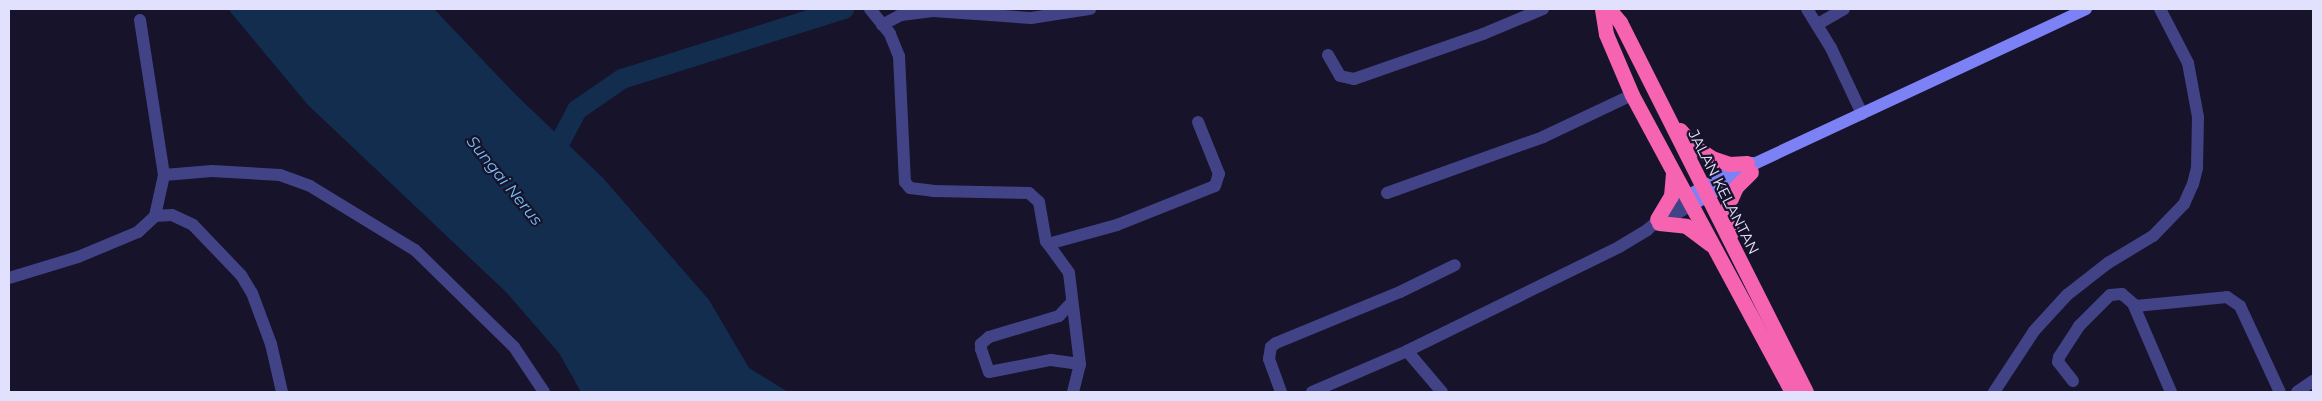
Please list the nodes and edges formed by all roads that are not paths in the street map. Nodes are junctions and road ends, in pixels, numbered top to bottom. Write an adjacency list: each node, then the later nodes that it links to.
1 (1090, 9): 9 (street)
2 (1543, 9): 12 (street)
3 (1602, 9): 13 (highway)
4 (1609, 9): 14 (highway, JALAN KELANTAN)
5 (1807, 9): 11 (street)
6 (1844, 9): 11 (street)
7 (2086, 9): 15 (street)
8 (2160, 9): 44 (street)
9 (875, 16): 25 (street)
10 (140, 20): 19 (street)
11 (1818, 24): 15 (street)
12 (1328, 54)
13 (1632, 95): 18 (highway); 21 (street)
14 (1663, 110): 17 (highway); 20 (highway, JALAN KELANTAN)
15 (1862, 114): 17 (street)
16 (1198, 122): 25 (street)
17 (1751, 166): 20 (street); 28 (highway)
18 (1673, 170): 22 (highway); 24 (highway)
19 (164, 175): 23 (street); 37 (street)
20 (1706, 190): 22 (street); 28 (highway, JALAN KELANTAN)
21 (1388, 193)
22 (1689, 201): 24 (street); 26 (highway)
23 (155, 216): 29 (street); 36 (street)
24 (1657, 222): 26 (highway); 32 (street)
25 (1048, 244): 30 (street)
26 (1717, 250): 42 (highway)
27 (1455, 265): 39 (street)
28 (1744, 270): 43 (highway, JALAN KELANTAN)
29 (9, 278)
30 (1072, 302): 33 (street); 33 (street)
31 (2134, 306): 35 (street); 45 (street); 46 (street)
32 (1406, 351): 40 (street); 41 (street)
33 (1080, 364): 38 (street)
34 (2313, 380): 47 (street)
35 (2073, 381)
36 (282, 392)
37 (544, 392)
38 (1074, 392)
39 (1281, 392)
40 (1312, 392)
41 (1442, 392)
42 (1792, 392)
43 (1806, 392)
44 (1994, 392)
45 (2171, 392)
46 (2280, 392)
47 (2297, 392)

